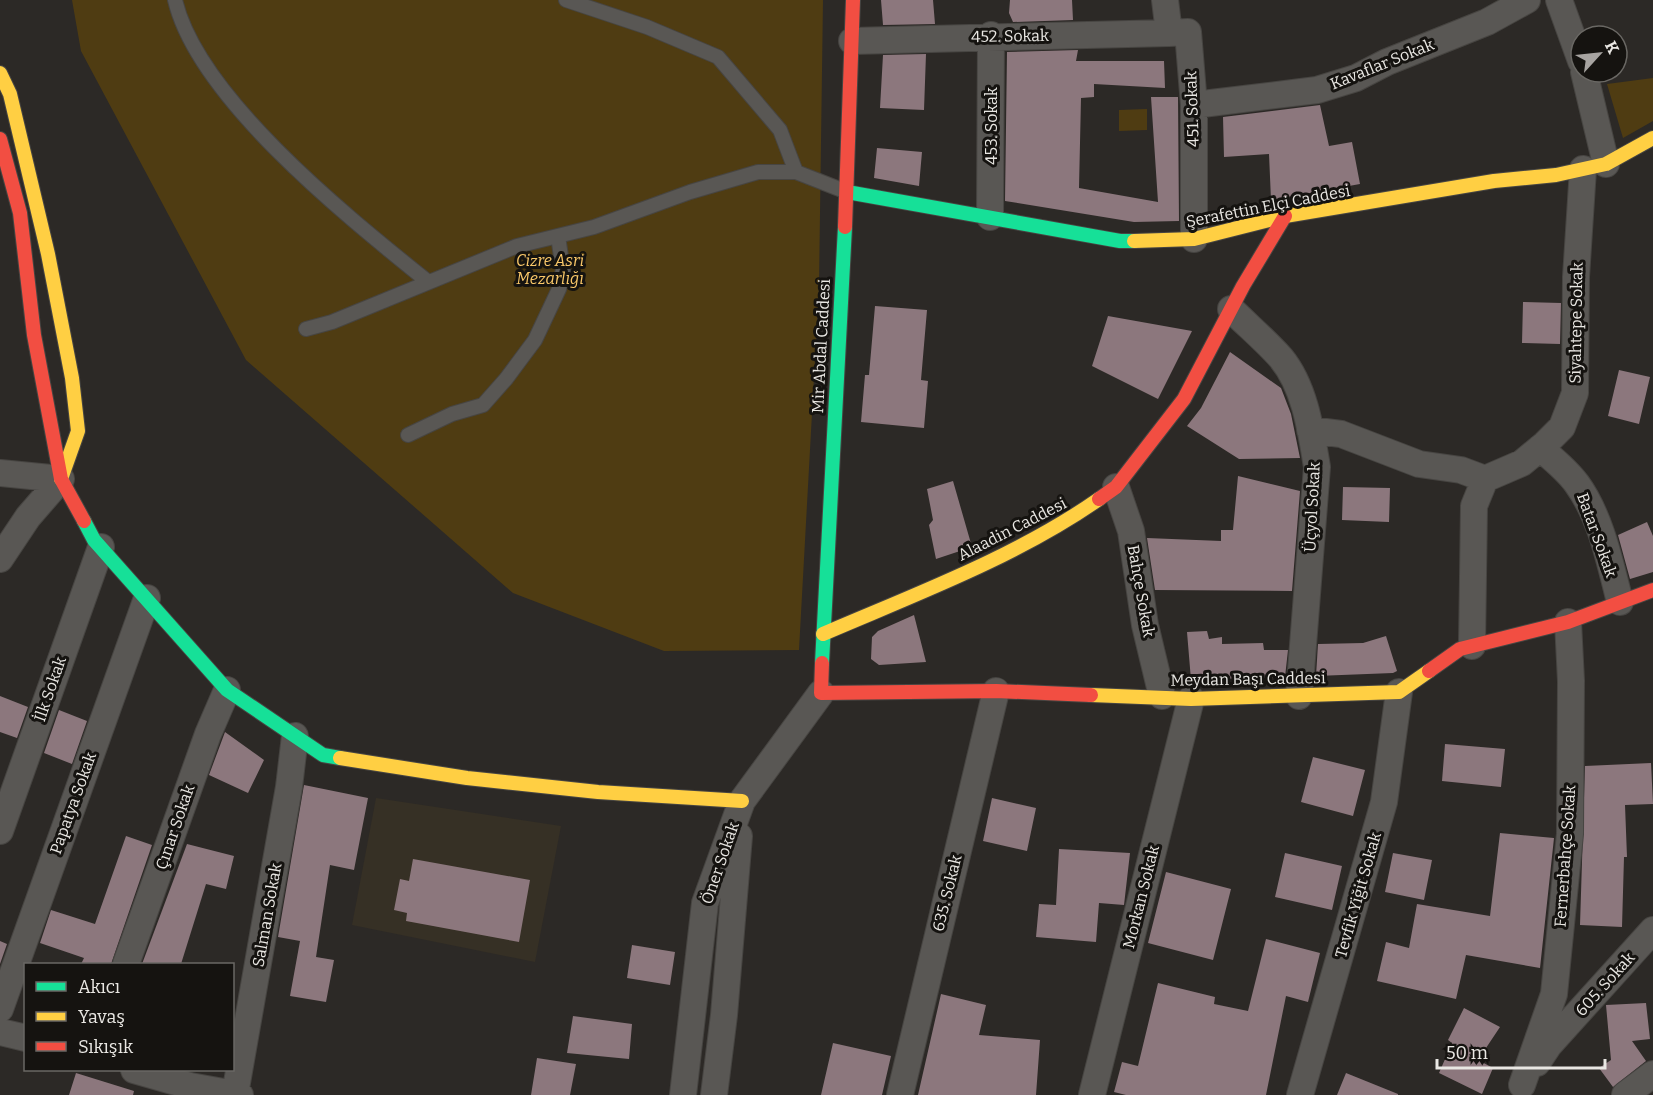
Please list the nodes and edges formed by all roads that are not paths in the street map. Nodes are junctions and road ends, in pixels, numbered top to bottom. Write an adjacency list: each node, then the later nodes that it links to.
1 (175, 0): 23 (lane)
2 (566, 0): 17 (lane)
3 (853, 0): 10 (street, Mir Abdal Caddesi)
4 (1165, 0): 8 (street)
5 (1527, 0): 13 (street, Kavaflar Sokak)
6 (1559, 0): 7 (street)
7 (1569, 28)
8 (1169, 33): 9 (street, 452. Sokak); 13 (street, 451. Sokak)
9 (991, 36): 10 (street, 452. Sokak); 20 (street, 453. Sokak)
10 (852, 41): 18 (street, Mir Abdal Caddesi)
11 (0, 73): 30 (street)
12 (1585, 84): 16 (street, Siyahtepe Sokak)
13 (1194, 105): 22 (street, 451. Sokak)
14 (1653, 138): 16 (street, Şerafettin Elçi Caddesi)
15 (0, 139): 30 (street)
16 (1594, 166): 19 (street, Şerafettin Elçi Caddesi); 28 (street, Siyahtepe Sokak)
17 (796, 172): 18 (lane); 21 (lane)
18 (847, 192): 20 (street, Şerafettin Elçi Caddesi); 39 (street, Mir Abdal Caddesi)
19 (1285, 216): 22 (street, Şerafettin Elçi Caddesi); 24 (street, Alaadin Caddesi)
20 (990, 218): 22 (street, Şerafettin Elçi Caddesi)
21 (558, 236): 23 (lane); 27 (lane)
22 (1194, 239)
23 (427, 280): 25 (lane)
24 (1231, 309): 26 (street, Üçyol Sokak); 32 (street, Alaadin Caddesi)
25 (306, 329)
26 (1310, 430): 31 (street); 46 (street, Üçyol Sokak)
27 (408, 435)
28 (1540, 448): 31 (street, Siyahtepe Sokak); 37 (street, Batar Sokak)
29 (0, 473): 30 (street)
30 (61, 479): 33 (street); 34 (street)
31 (1485, 479): 40 (street)
32 (1116, 487): 39 (street, Alaadin Caddesi); 45 (street, Bahçe Sokak)
33 (100, 547): 36 (street); 50 (street, İlk Sokak)
34 (0, 560)
35 (1652, 594): 37 (street)
36 (147, 598): 41 (street); 53 (street, Papatya Sokak)
37 (1620, 602): 38 (street)
38 (1568, 622): 40 (street); 58 (street, Fernerbahçe Sokak)
39 (823, 634): 44 (street, Mir Abdal Caddesi)
40 (1472, 646): 43 (street)
41 (227, 690): 48 (street); 52 (street, Çınar Sokak)
42 (996, 691): 44 (street, Meydan Başı Caddesi); 45 (street, Meydan Başı Caddesi); 62 (street, 635. Sokak)
43 (1400, 692): 46 (street, Meydan Başı Caddesi); 64 (street, Tevfik Yiğit Sokak)
44 (821, 693): 49 (street, Öner Sokak)
45 (1162, 696): 47 (street, Meydan Başı Caddesi)
46 (1299, 696): 47 (street, Meydan Başı Caddesi)
47 (1191, 699): 63 (street, Morkan Sokak)
48 (295, 736): 49 (street); 59 (street, Salman Sokak)
49 (742, 801): 60 (street, Öner Sokak); 61 (street)
50 (0, 831)
51 (1653, 930): 58 (street, 605. Sokak)
52 (126, 963)
53 (0, 1009)
54 (0, 1032): 55 (street)
55 (24, 1038)
56 (138, 1071): 59 (street)
57 (1653, 1074): 65 (street)
58 (1518, 1090)
59 (237, 1094)
60 (683, 1095)
61 (714, 1095)
62 (900, 1095)
63 (1092, 1095)
64 (1300, 1095)
65 (1625, 1095)

